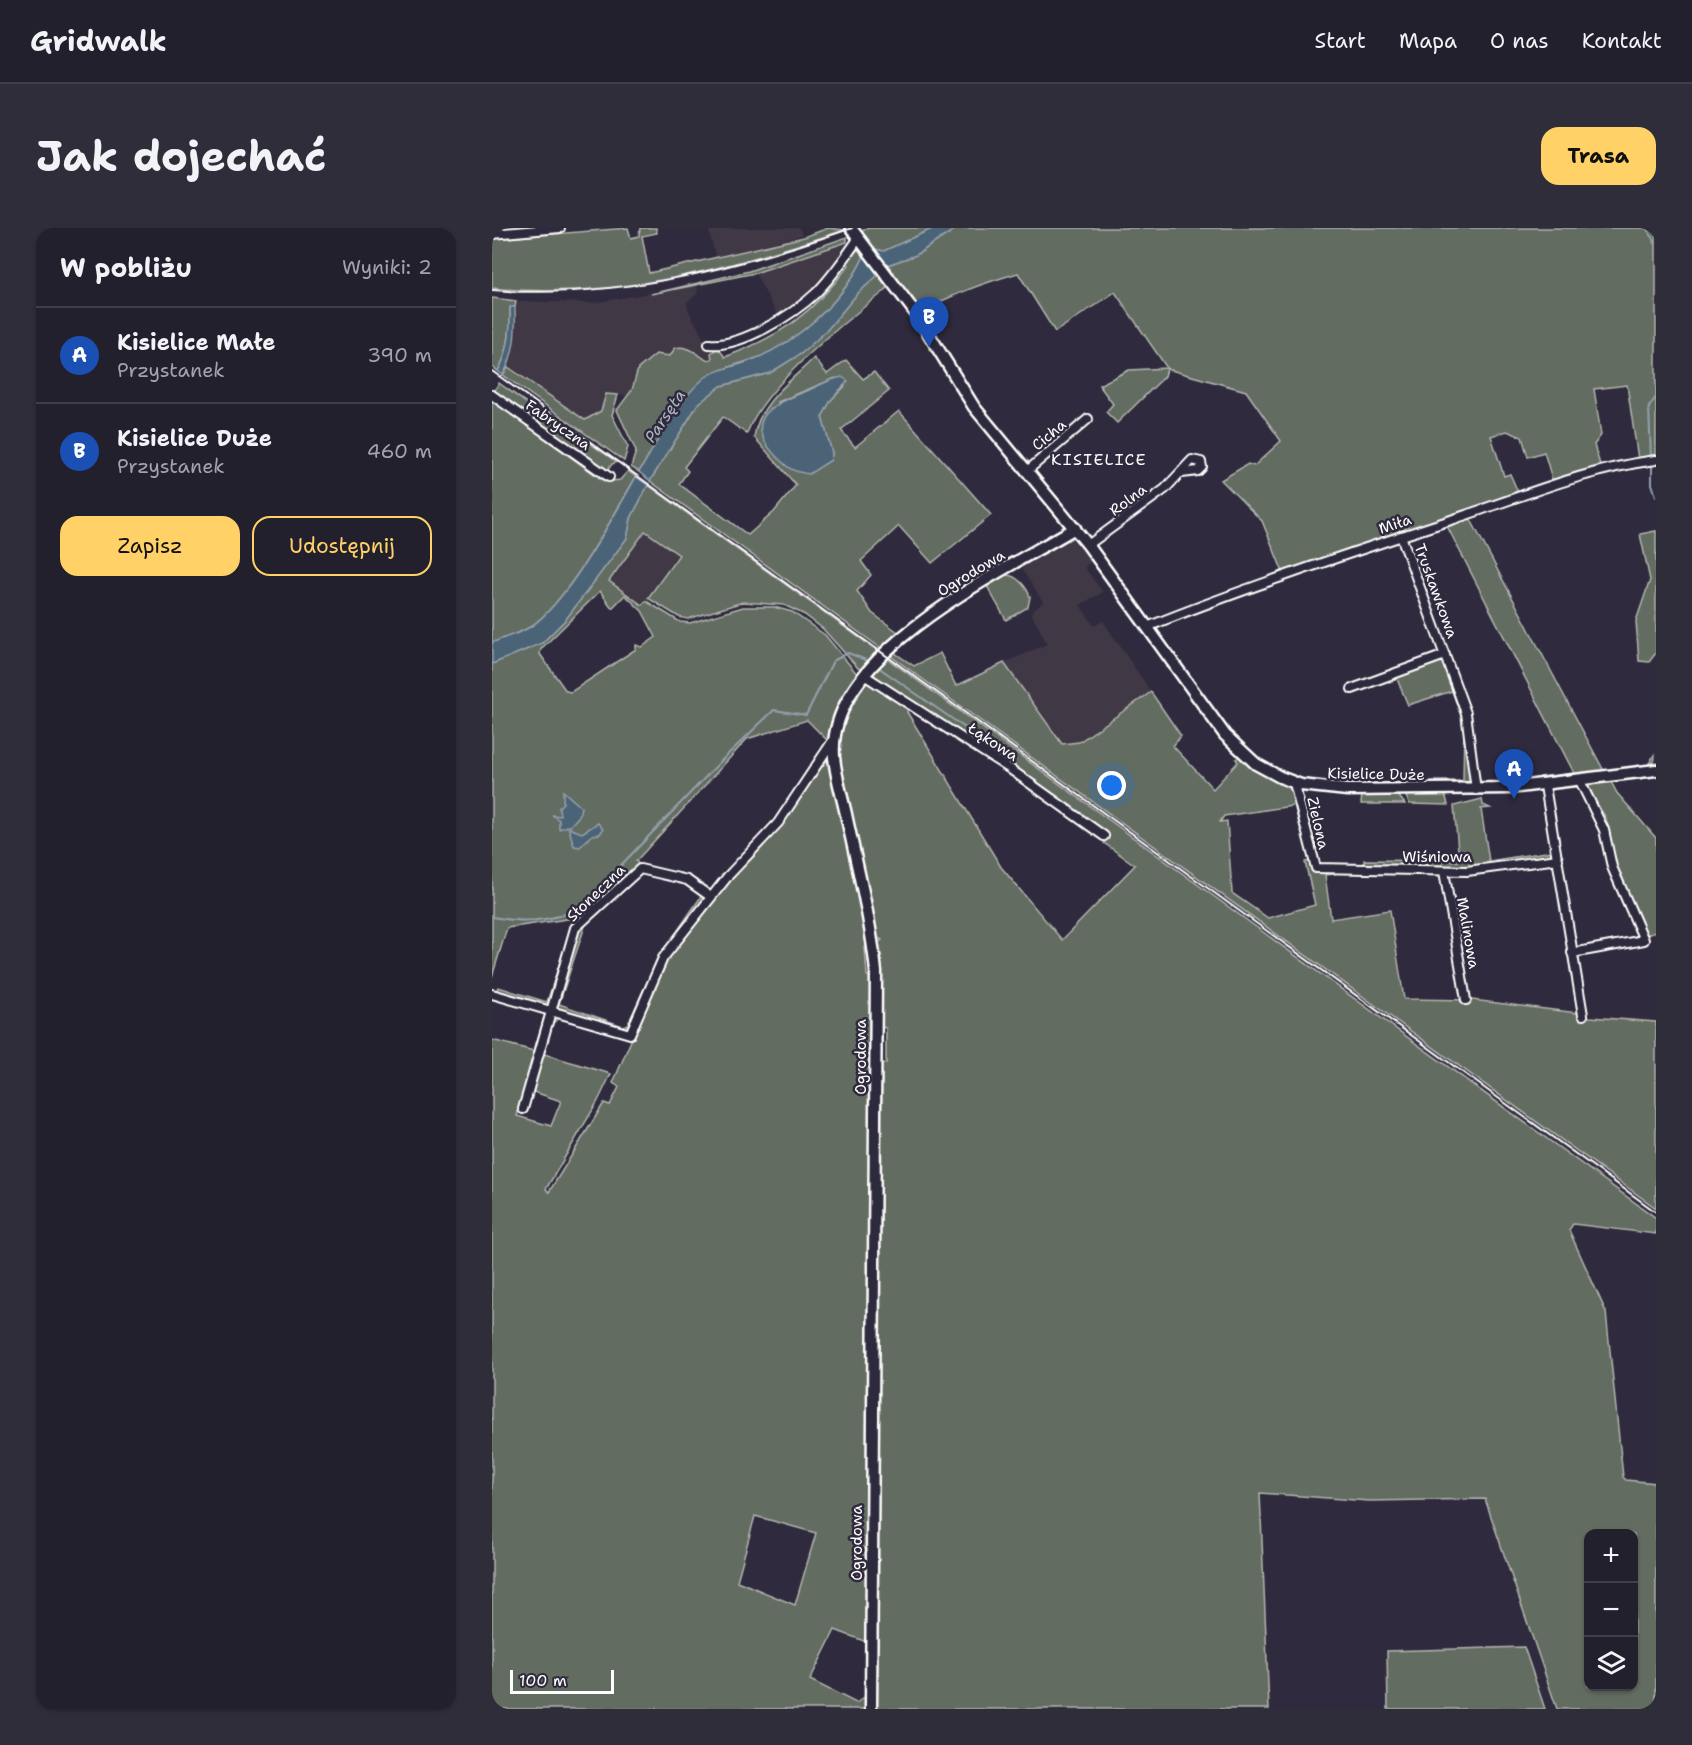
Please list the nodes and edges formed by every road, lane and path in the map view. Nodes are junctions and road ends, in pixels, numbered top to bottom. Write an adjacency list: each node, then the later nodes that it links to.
1 (560, 228): 3 (street)
2 (851, 228): 5 (street, Kisielice Duże)
3 (542, 229): 4 (street)
4 (492, 234)
5 (862, 243): 6 (street); 10 (street, Kisielice Duże)
6 (709, 344)
7 (492, 395): 12 (street, Fabryczna)
8 (1088, 419): 10 (street, Cicha)
9 (1656, 460): 14 (street, Miła)
10 (1027, 471): 13 (street, Kisielice Duże)
11 (1182, 473): 15 (street, Rolna)
12 (609, 477)
13 (1075, 528): 15 (street, Kisielice Duże); 18 (street, Ogrodowa)
14 (1401, 536): 16 (street, Miła); 17 (street, Truskawkowa)
15 (1088, 545): 16 (street, Kisielice Duże)
16 (1147, 627): 23 (street, Kisielice Duże)
17 (1445, 655): 19 (street, Truskawkowa); 25 (street, Truskawkowa)
18 (864, 675): 20 (street, Ogrodowa); 26 (street, Łąkowa)
19 (1352, 689)
20 (834, 739): 30 (street); 37 (street, Ogrodowa)
21 (1655, 769): 22 (street, Kisielice Duże)
22 (1580, 781): 24 (street, Kisielice Duże); 31 (street)
23 (1294, 783): 25 (street, Kisielice Duże); 28 (street, Zielona)
24 (1545, 786): 25 (street, Kisielice Duże); 27 (street)
25 (1476, 790)
26 (1104, 836)
27 (1558, 859): 29 (street, Wiśniowa); 31 (street)
28 (1316, 868): 29 (street, Wiśniowa)
29 (1444, 871): 33 (street, Malinowa)
30 (711, 897): 34 (street); 34 (street, Słoneczna)
31 (1572, 953): 35 (street)
32 (492, 994): 34 (street)
33 (1466, 1000)
34 (550, 1011): 36 (street, Słoneczna)
35 (1583, 1015)
36 (523, 1109)
37 (871, 1709)

